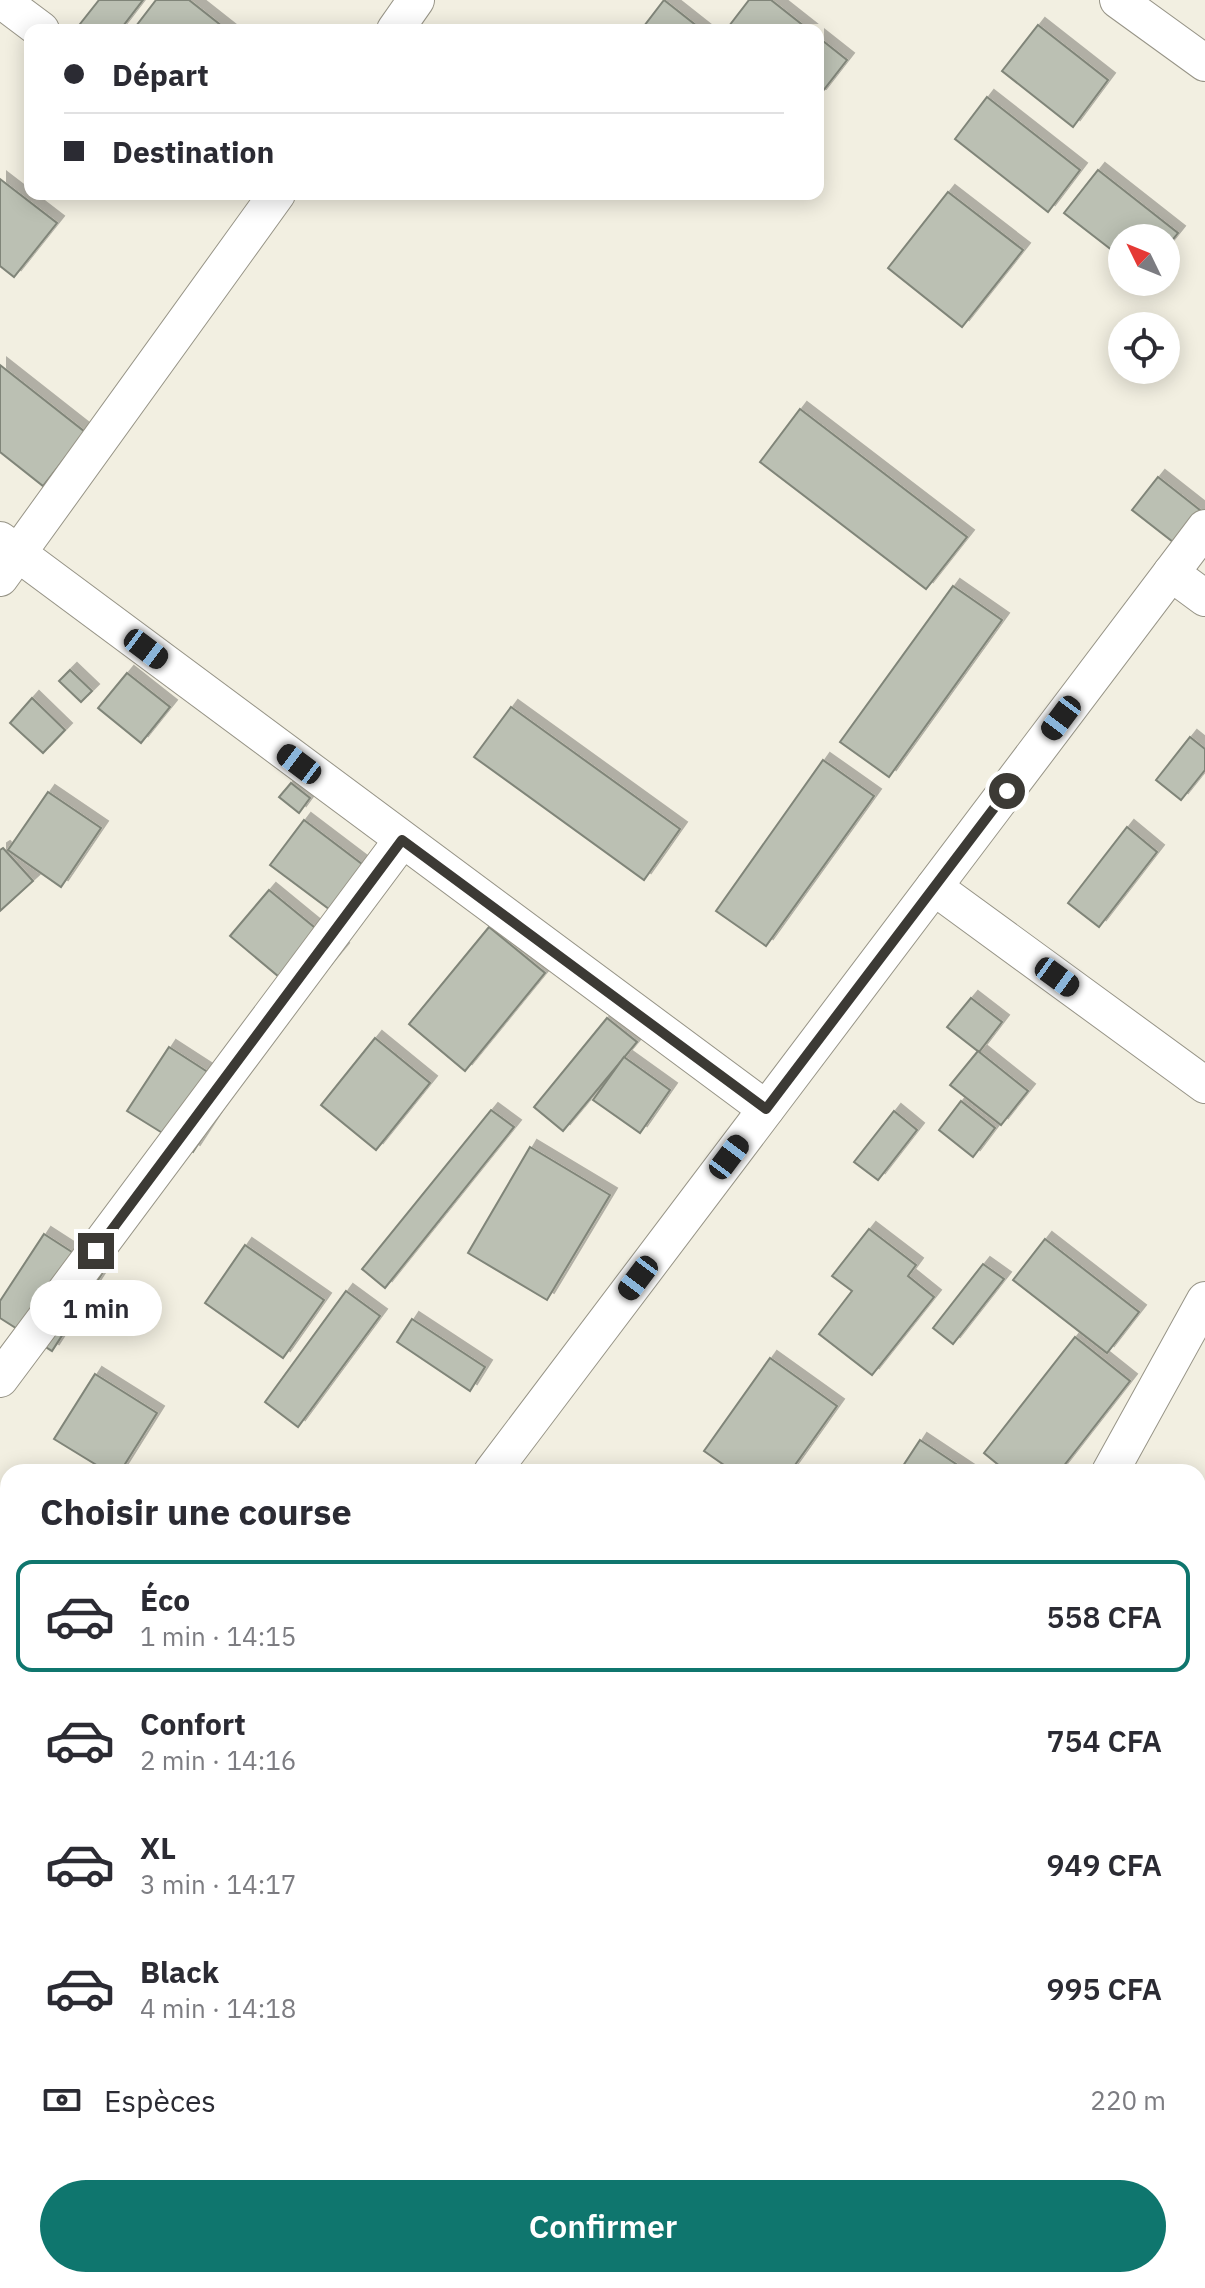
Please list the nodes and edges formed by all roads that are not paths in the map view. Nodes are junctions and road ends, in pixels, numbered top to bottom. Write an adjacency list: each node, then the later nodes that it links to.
1 (1, 0): 4 (street)
2 (416, 0): 5 (street)
3 (1118, 0): 6 (street)
4 (33, 24)
5 (399, 24)
6 (1205, 63)
7 (267, 200): 9 (street)
8 (1205, 528): 10 (street)
9 (6, 557): 12 (street)
10 (1171, 573): 11 (street); 13 (street)
11 (1205, 598)
12 (402, 840): 15 (street); 17 (street)
13 (934, 887): 14 (street); 15 (street)
14 (1205, 1085)
15 (766, 1109): 18 (street)
16 (1205, 1300): 19 (street)
17 (0, 1379)
18 (498, 1464)
19 (1114, 1464)

